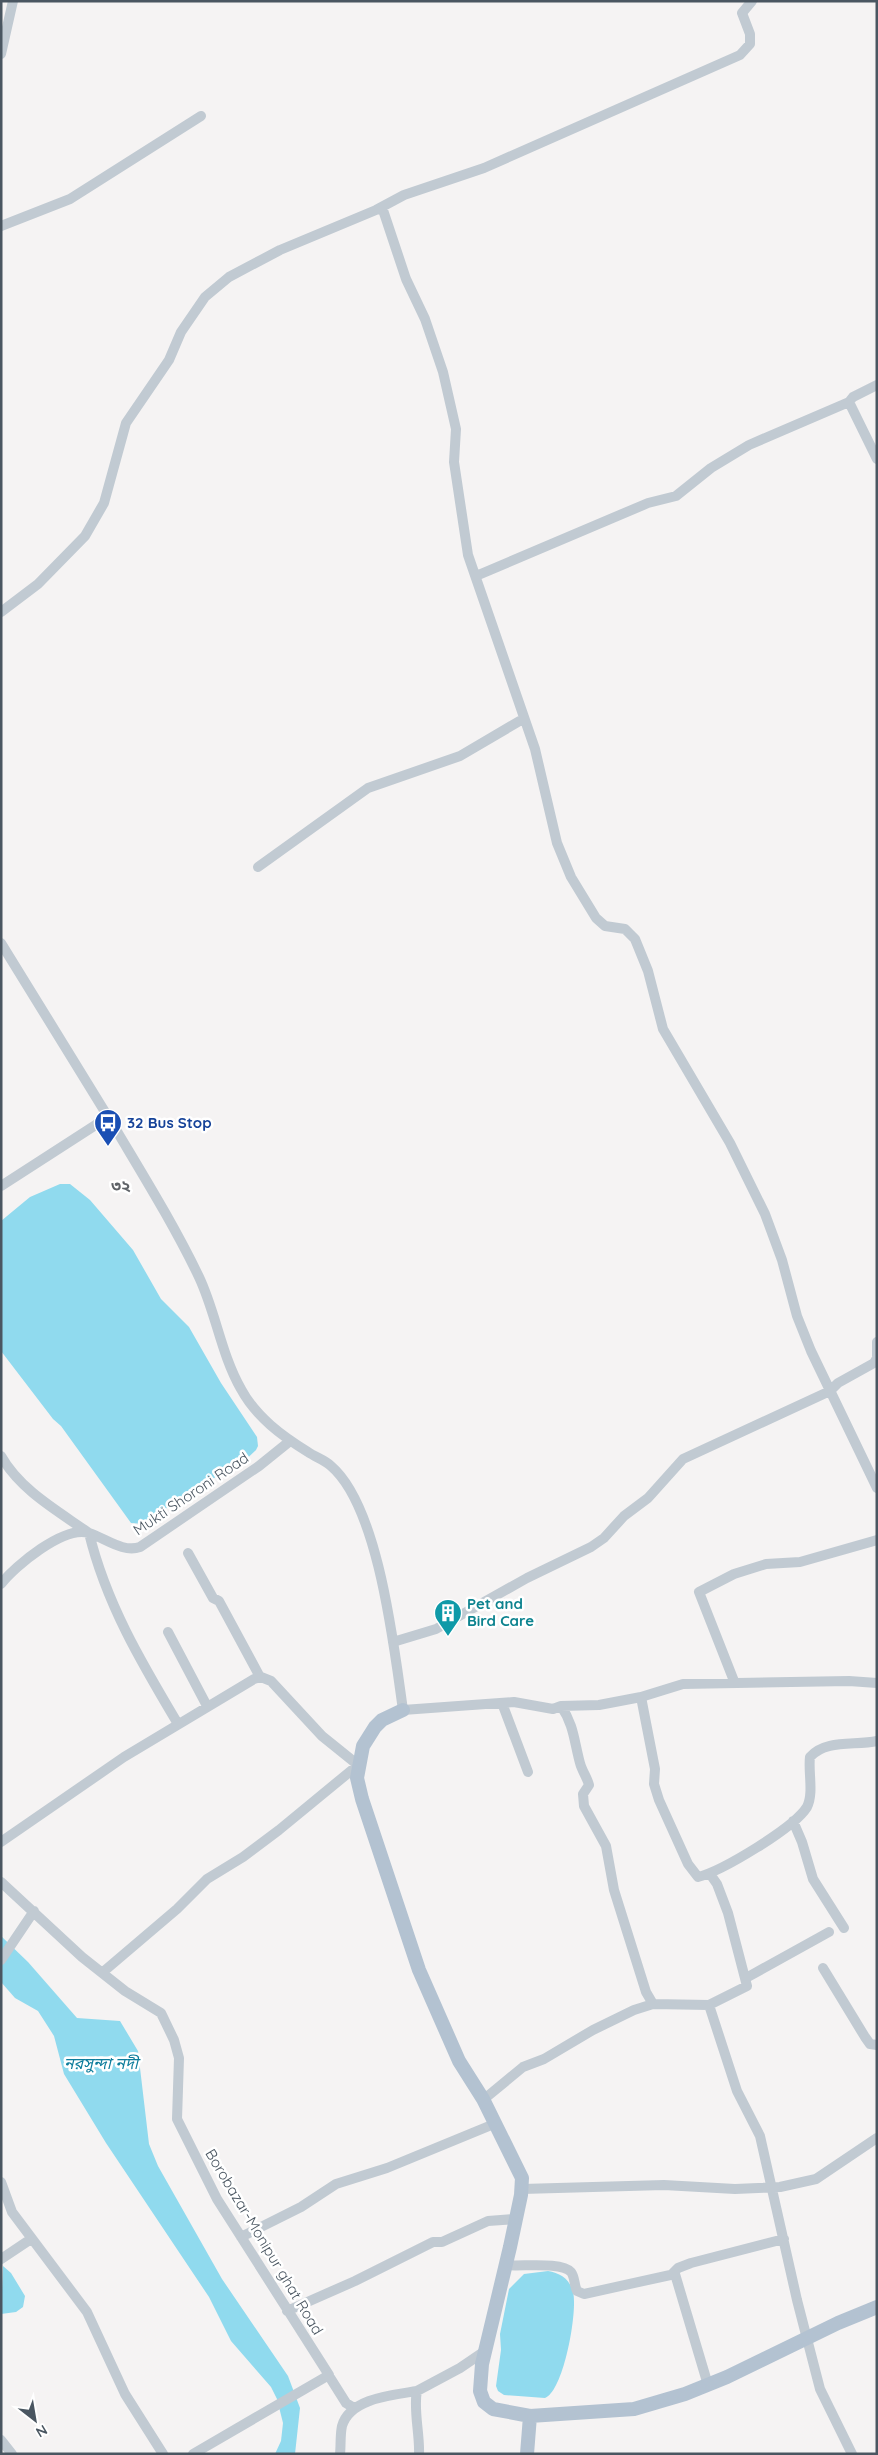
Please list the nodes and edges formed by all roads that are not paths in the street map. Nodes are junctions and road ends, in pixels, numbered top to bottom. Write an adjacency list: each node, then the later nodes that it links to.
1 (13, 1): 3 (street)
2 (752, 1): 5 (street)
3 (1, 54)
4 (200, 116): 6 (street)
5 (382, 207): 10 (street); 11 (street)
6 (1, 226)
7 (877, 385): 8 (street)
8 (849, 402): 9 (street); 10 (street)
9 (877, 459)
10 (476, 576): 12 (street)
11 (1, 612)
12 (523, 719): 13 (street); 19 (street)
13 (258, 866)
14 (1, 943): 15 (street)
15 (108, 1117): 16 (street); 20 (street)
16 (1, 1186)
17 (877, 1342): 18 (street)
18 (877, 1357): 19 (street)
19 (830, 1391): 22 (street); 28 (street)
20 (290, 1441): 23 (street, Mukti Shoroni Road); 28 (street)
21 (1, 1456): 23 (street)
22 (877, 1488)
23 (89, 1533): 26 (street, Mukti Shoroni Road); 37 (street)
24 (877, 1540): 30 (street)
25 (188, 1554): 29 (street)
26 (1, 1584)
27 (168, 1632): 34 (street)
28 (393, 1642): 36 (street)
29 (260, 1678): 34 (street); 39 (street)
30 (734, 1681): 31 (street); 32 (street)
31 (877, 1683)
32 (641, 1697): 35 (street); 43 (street)
33 (502, 1703): 35 (street); 36 (street); 40 (street)
34 (207, 1706): 37 (street)
35 (561, 1706): 52 (street)
36 (404, 1710): 39 (main road)
37 (178, 1724): 42 (street)
38 (877, 1741): 41 (street)
39 (358, 1765): 50 (street); 55 (main road)
40 (528, 1772)
41 (793, 1821): 43 (street); 46 (street)
42 (1, 1842)
43 (710, 1874): 51 (street)
44 (1, 1882): 45 (street, Borobazar-Monipur ghat Road)
45 (34, 1911): 48 (street); 50 (street, Borobazar-Monipur ghat Road)
46 (844, 1928)
47 (829, 1932): 51 (street)
48 (1, 1960)
49 (823, 1968): 54 (street)
50 (103, 1972): 62 (street, Borobazar-Monipur ghat Road)
51 (746, 1978): 53 (street)
52 (653, 2004): 53 (street); 55 (street)
53 (709, 2005): 59 (street)
54 (877, 2045)
55 (484, 2100): 56 (main road)
56 (494, 2124): 60 (main road); 62 (street)
57 (877, 2138): 59 (street)
58 (1, 2182): 63 (street)
59 (773, 2187): 60 (street); 64 (street)
60 (522, 2189): 61 (main road)
61 (515, 2219): 66 (main road); 69 (street)
62 (241, 2237): 69 (street, Borobazar-Monipur ghat Road)
63 (31, 2239): 65 (street); 79 (street)
64 (784, 2239): 67 (street); 70 (street)
65 (1, 2259)
66 (505, 2265): 67 (street); 71 (main road)
67 (673, 2274): 73 (street)
68 (877, 2307): 70 (main road)
69 (287, 2311): 72 (street, Borobazar-Monipur ghat Road)
70 (807, 2339): 73 (main road); 84 (street)
71 (485, 2350): 74 (street); 76 (main road)
72 (329, 2376): 75 (street, Borobazar-Monipur ghat Road); 80 (street)
73 (708, 2385): 76 (main road)
74 (417, 2391): 75 (street); 82 (street)
75 (354, 2408): 81 (street)
76 (530, 2416): 83 (main road)
77 (1, 2440): 78 (street)
78 (12, 2454)
79 (163, 2454)
80 (193, 2454)
81 (340, 2454)
82 (419, 2454)
83 (527, 2454)
84 (852, 2454)

